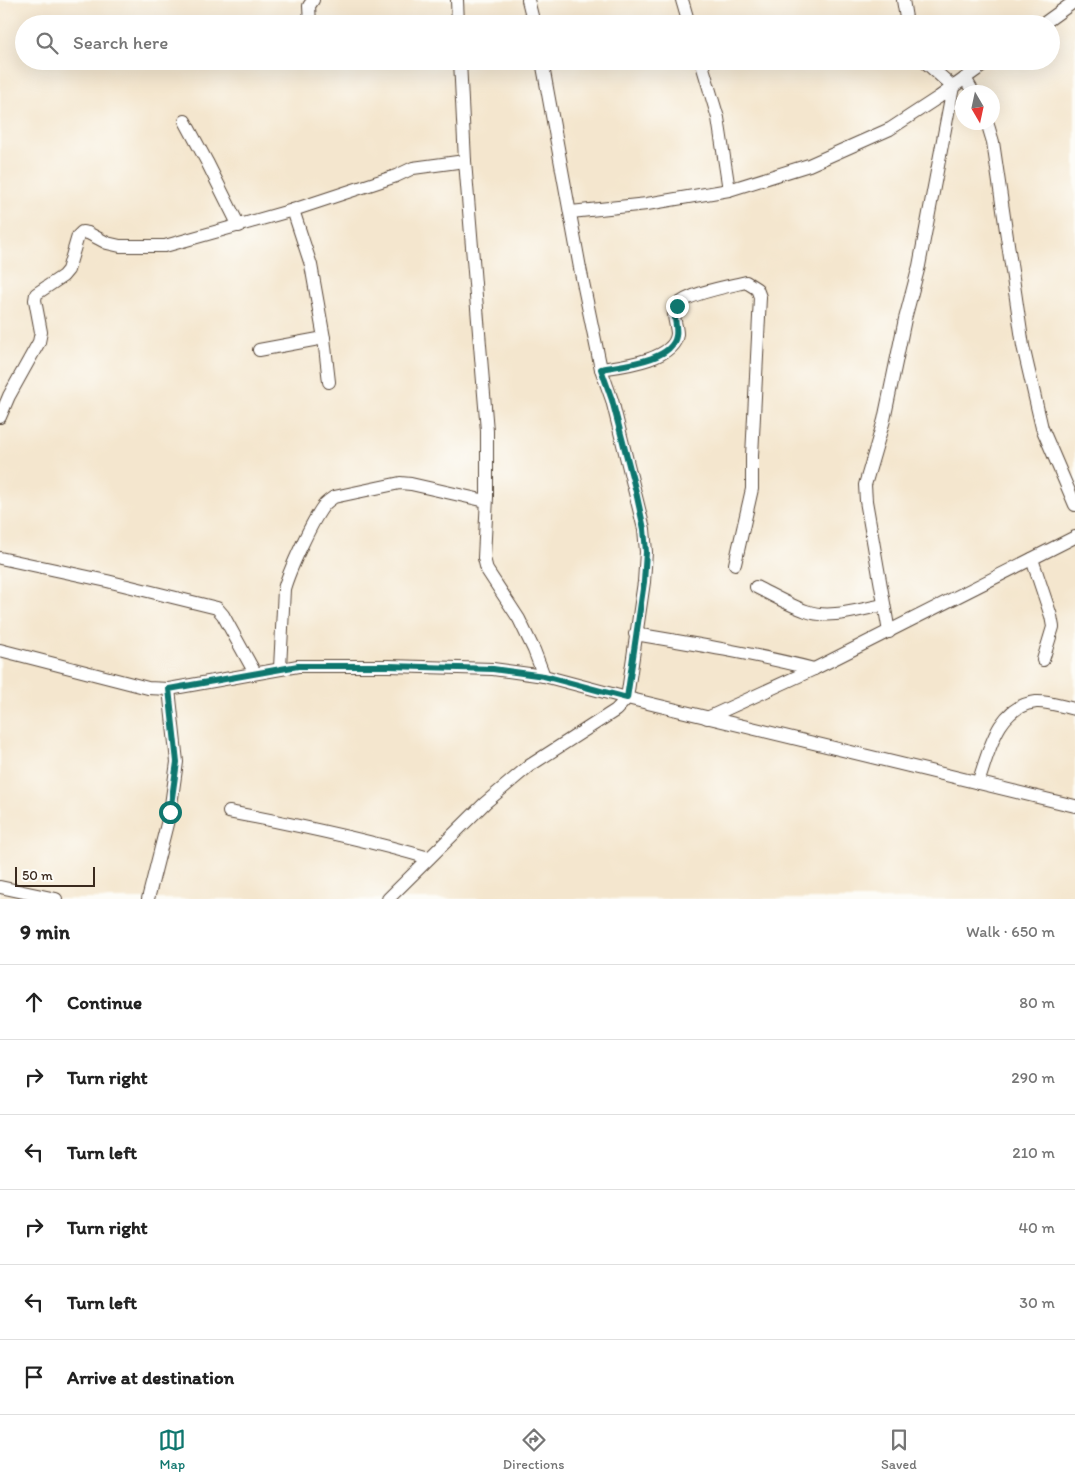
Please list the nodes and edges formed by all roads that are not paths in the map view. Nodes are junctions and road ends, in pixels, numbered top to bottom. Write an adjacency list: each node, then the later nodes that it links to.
1 (313, 0): 7 (street)
2 (457, 0): 8 (street)
3 (528, 0): 9 (street)
4 (682, 0): 10 (street)
5 (903, 0): 11 (street)
6 (1075, 1): 12 (street)
7 (310, 15)
8 (458, 15)
9 (532, 15)
10 (686, 15)
11 (906, 15)
12 (1056, 15)
13 (460, 70): 23 (street)
14 (544, 70): 26 (street)
15 (704, 70): 24 (street)
16 (934, 70): 20 (street)
17 (976, 70): 18 (street)
18 (965, 78): 19 (street); 20 (street)
19 (969, 85)
20 (953, 87): 24 (street); 40 (street)
21 (185, 121): 27 (street)
22 (990, 130): 34 (street)
23 (465, 160): 25 (street); 33 (street)
24 (729, 190): 26 (street)
25 (294, 210): 27 (street); 28 (street)
26 (571, 212): 30 (street)
27 (239, 226): 32 (street)
28 (324, 338): 29 (street); 31 (street)
29 (259, 350)
30 (601, 369): 38 (street); 42 (street)
31 (329, 382)
32 (0, 417)
33 (486, 501): 45 (street); 48 (street)
34 (1075, 505)
35 (1075, 537): 37 (street)
36 (0, 558): 47 (street)
37 (1032, 559): 41 (street); 44 (street)
38 (735, 564)
39 (756, 587): 40 (street)
40 (884, 605): 41 (street)
41 (888, 632): 46 (street)
42 (635, 634): 46 (street); 50 (street)
43 (0, 650): 49 (street)
44 (1042, 660)
45 (280, 668): 47 (street); 48 (street)
46 (814, 669): 52 (street)
47 (255, 673): 49 (street)
48 (544, 676): 50 (street)
49 (169, 689): 59 (street)
50 (627, 698): 52 (street); 56 (street)
51 (1075, 709): 53 (street)
52 (707, 718): 53 (street)
53 (978, 783): 54 (street)
54 (1075, 806)
55 (229, 812): 56 (street)
56 (429, 858): 60 (street)
57 (0, 887): 58 (street)
58 (56, 899)
59 (148, 899)
60 (388, 899)

